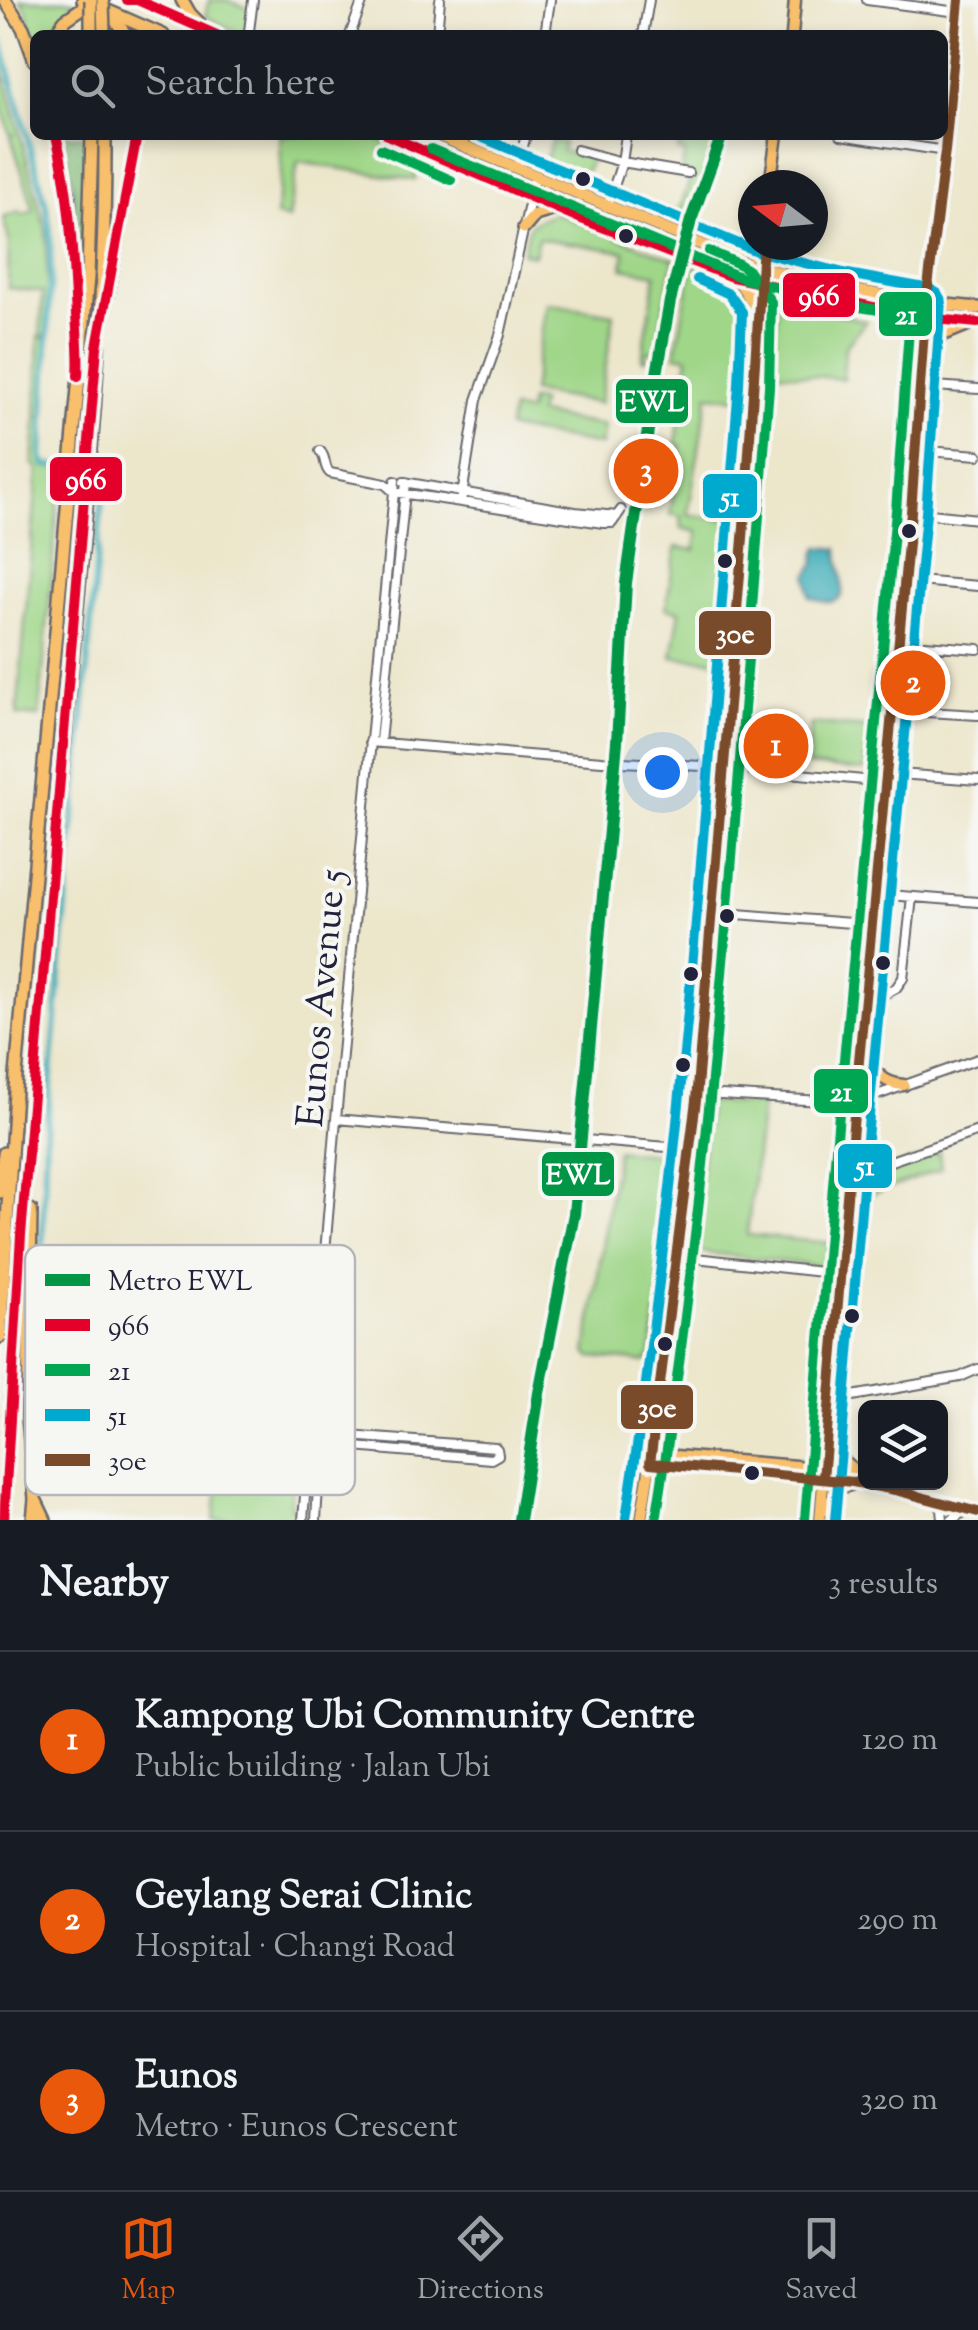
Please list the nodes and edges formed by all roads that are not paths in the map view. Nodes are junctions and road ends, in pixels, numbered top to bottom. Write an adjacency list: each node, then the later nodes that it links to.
1 (6, 0): 27 (highway)
2 (128, 0): 3 (highway)
3 (136, 0): 19 (highway)
4 (182, 0): 20 (highway)
5 (253, 0): 21 (street)
6 (363, 0): 22 (street)
7 (440, 0): 23 (street)
8 (550, 0): 24 (street)
9 (649, 0): 25 (street)
10 (796, 0): 26 (main road)
11 (867, 0): 13 (street)
12 (97, 2): 14 (highway); 15 (highway, bridge); 16 (highway, bridge); 17 (highway); 18 (highway)
13 (958, 6): 28 (main road)
14 (58, 30)
15 (92, 30)
16 (103, 30)
17 (122, 30)
18 (152, 30)
19 (207, 30)
20 (210, 30)
21 (249, 30)
22 (352, 30)
23 (437, 30)
24 (546, 30)
25 (644, 30)
26 (793, 30)
27 (30, 47)
28 (948, 118)
29 (57, 140): 65 (highway)
30 (92, 140): 65 (highway)
31 (105, 140): 64 (highway)
32 (136, 140): 64 (highway)
33 (399, 140): 46 (highway)
34 (448, 140): 42 (highway)
35 (525, 140): 44 (street)
36 (625, 140): 43 (street)
37 (777, 140): 45 (main road)
38 (874, 140): 41 (street)
39 (946, 140): 41 (main road)
40 (578, 150): 43 (street)
41 (945, 151): 59 (main road)
42 (479, 154): 44 (highway); 46 (highway)
43 (622, 162): 47 (street); 50 (street)
44 (516, 170): 48 (highway)
45 (772, 170)
46 (472, 173): 49 (highway)
47 (688, 173)
48 (535, 177): 49 (street); 50 (highway)
49 (530, 197): 51 (highway); 52 (street)
50 (607, 207): 54 (highway)
51 (558, 208): 52 (highway); 57 (highway)
52 (524, 228): 79 (street)
53 (738, 250): 54 (highway)
54 (714, 251): 56 (highway)
55 (762, 260): 56 (main road)
56 (761, 268): 58 (main road); 59 (highway)
57 (732, 277): 58 (highway); 60 (highway)
58 (759, 284): 60 (main road); 62 (highway)
59 (926, 303): 61 (highway); 62 (main road)
60 (757, 308): 93 (main road)
61 (978, 308)
62 (925, 318): 63 (highway); 66 (main road)
63 (976, 323): 66 (highway)
64 (97, 347): 112 (highway)
65 (81, 349): 104 (highway)
66 (922, 352): 67 (main road)
67 (920, 385): 68 (street); 69 (main road)
68 (978, 389)
69 (915, 450): 72 (street); 80 (main road)
70 (320, 451): 73 (street)
71 (333, 453): 73 (street)
72 (978, 455)
73 (326, 466): 76 (street)
74 (395, 480): 75 (street); 76 (street); 77 (street, Eunos Avenue 5)
75 (406, 482): 78 (street, Eunos Avenue 5); 79 (street)
76 (385, 484): 77 (street)
77 (394, 492): 78 (street); 92 (street, Eunos Avenue 5)
78 (405, 494): 79 (street); 92 (street, Eunos Avenue 5)
79 (462, 497): 81 (street)
80 (912, 512): 82 (street); 83 (main road)
81 (620, 513)
82 (978, 519)
83 (905, 580): 84 (street); 85 (main road)
84 (978, 586)
85 (905, 643): 86 (street); 88 (main road); 89 (street)
86 (936, 646): 87 (street); 90 (street)
87 (978, 649)
88 (892, 710): 89 (street); 94 (main road)
89 (905, 711): 90 (street)
90 (929, 712): 91 (street)
91 (978, 715)
92 (375, 742): 93 (street); 108 (street, Eunos Avenue 5)
93 (723, 767): 94 (street); 100 (main road)
94 (885, 777): 95 (street); 96 (main road)
95 (978, 780)
96 (876, 894): 97 (street); 99 (main road)
97 (912, 897): 98 (street); 101 (street)
98 (978, 902)
99 (874, 911): 100 (street); 102 (main road)
100 (712, 912): 106 (main road)
101 (878, 998)
102 (861, 1047): 105 (main road); 107 (main road)
103 (978, 1058): 105 (street)
104 (16, 1075): 113 (highway); 118 (highway)
105 (904, 1085): 107 (street)
106 (696, 1100): 107 (street); 110 (main road)
107 (855, 1103): 111 (main road)
108 (336, 1119): 110 (street); 115 (street, Eunos Avenue 5)
109 (978, 1132): 111 (street)
110 (691, 1149): 116 (main road)
111 (850, 1175): 117 (main road)
112 (26, 1182): 114 (highway); 138 (highway)
113 (0, 1192)
114 (29, 1245)
115 (325, 1245)
116 (677, 1256): 117 (street); 124 (main road)
117 (840, 1274): 120 (main road)
118 (0, 1337)
119 (976, 1373): 120 (street)
120 (830, 1400): 121 (main road)
121 (827, 1438): 125 (main road); 126 (main road)
122 (355, 1441): 123 (street)
123 (355, 1447)
124 (651, 1458): 125 (main road); 143 (main road)
125 (824, 1474): 127 (main road); 137 (main road)
126 (858, 1474)
127 (858, 1478)
128 (858, 1480): 137 (main road)
129 (901, 1490): 135 (main road)
130 (918, 1490): 136 (main road)
131 (35, 1495): 134 (highway)
132 (305, 1495): 141 (street, Eunos Avenue 5)
133 (318, 1495): 142 (street)
134 (35, 1499): 139 (highway); 140 (highway)
135 (930, 1499): 136 (main road); 144 (street)
136 (976, 1509): 145 (street)
137 (820, 1518)
138 (4, 1520)
139 (33, 1520)
140 (46, 1520)
141 (303, 1520)
142 (316, 1520)
143 (642, 1520)
144 (944, 1520)
145 (952, 1520)

